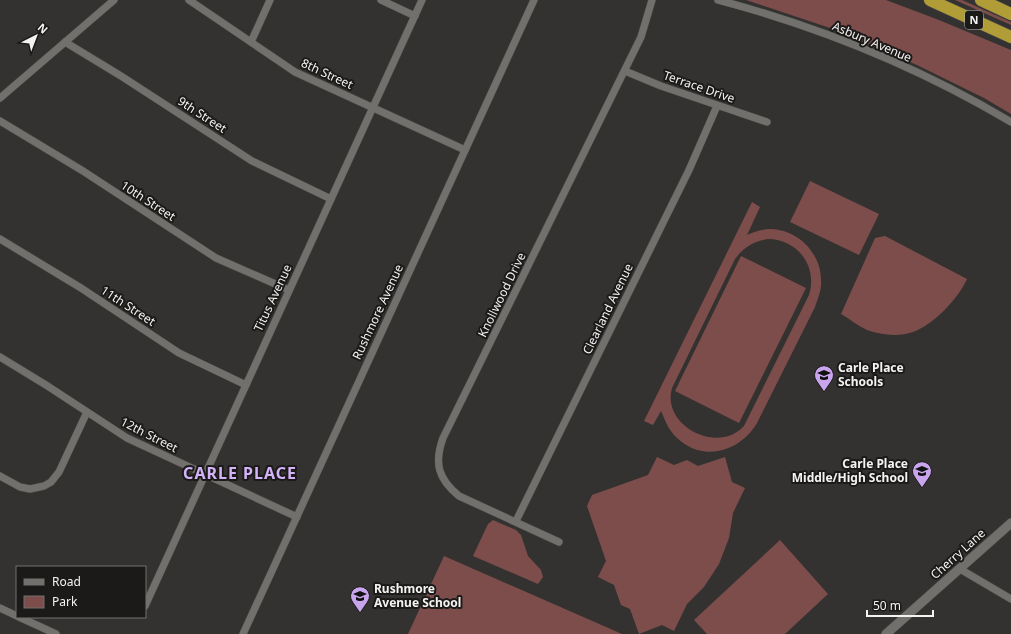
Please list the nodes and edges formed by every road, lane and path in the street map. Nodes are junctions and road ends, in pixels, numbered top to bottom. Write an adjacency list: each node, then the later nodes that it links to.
1 (114, 0): 14 (street)
2 (189, 0): 15 (street, 8th Street)
3 (270, 0): 15 (street)
4 (381, 0): 12 (street)
5 (422, 0): 12 (street, Titus Avenue)
6 (534, 0): 23 (street, Rushmore Avenue)
7 (652, 0): 16 (street, Knollwood Drive)
8 (718, 0): 22 (street, Asbury Avenue)
9 (930, 0): 13 (highway, N)
10 (981, 0): 11 (highway, N)
11 (1011, 14)
12 (415, 16): 19 (street, Titus Avenue)
13 (1011, 37)
14 (65, 42): 17 (street); 24 (street, 9th Street)
15 (251, 42): 19 (street, 8th Street)
16 (625, 72): 18 (street, Terrace Drive); 33 (street, Knollwood Drive)
17 (0, 98)
18 (718, 106): 21 (street, Terrace Drive); 33 (street, Clearland Avenue)
19 (373, 107): 23 (street, 8th Street); 24 (street, Titus Avenue)
20 (0, 121): 26 (street, 10th Street)
21 (767, 122)
22 (1011, 122)
23 (465, 150): 32 (street, Rushmore Avenue)
24 (331, 199): 26 (street, Titus Avenue)
25 (0, 239): 28 (street, 11th Street)
26 (289, 290): 28 (street, Titus Avenue)
27 (0, 357): 29 (street, 12th Street)
28 (246, 385): 30 (street, Titus Avenue)
29 (87, 412): 30 (street, 12th Street); 31 (street)
30 (205, 475): 32 (street, 12th Street); 38 (street, Titus Avenue)
31 (0, 476)
32 (296, 517): 43 (street, Rushmore Avenue)
33 (516, 521): 35 (street, Knollwood Drive)
34 (1011, 522): 36 (street, Cherry Lane)
35 (559, 542)
36 (960, 569): 37 (street); 44 (street, Cherry Lane)
37 (1011, 599)
38 (146, 604)
39 (0, 608): 40 (street)
40 (16, 616)
41 (20, 618): 42 (street)
42 (56, 634)
43 (243, 634)
44 (886, 634)

